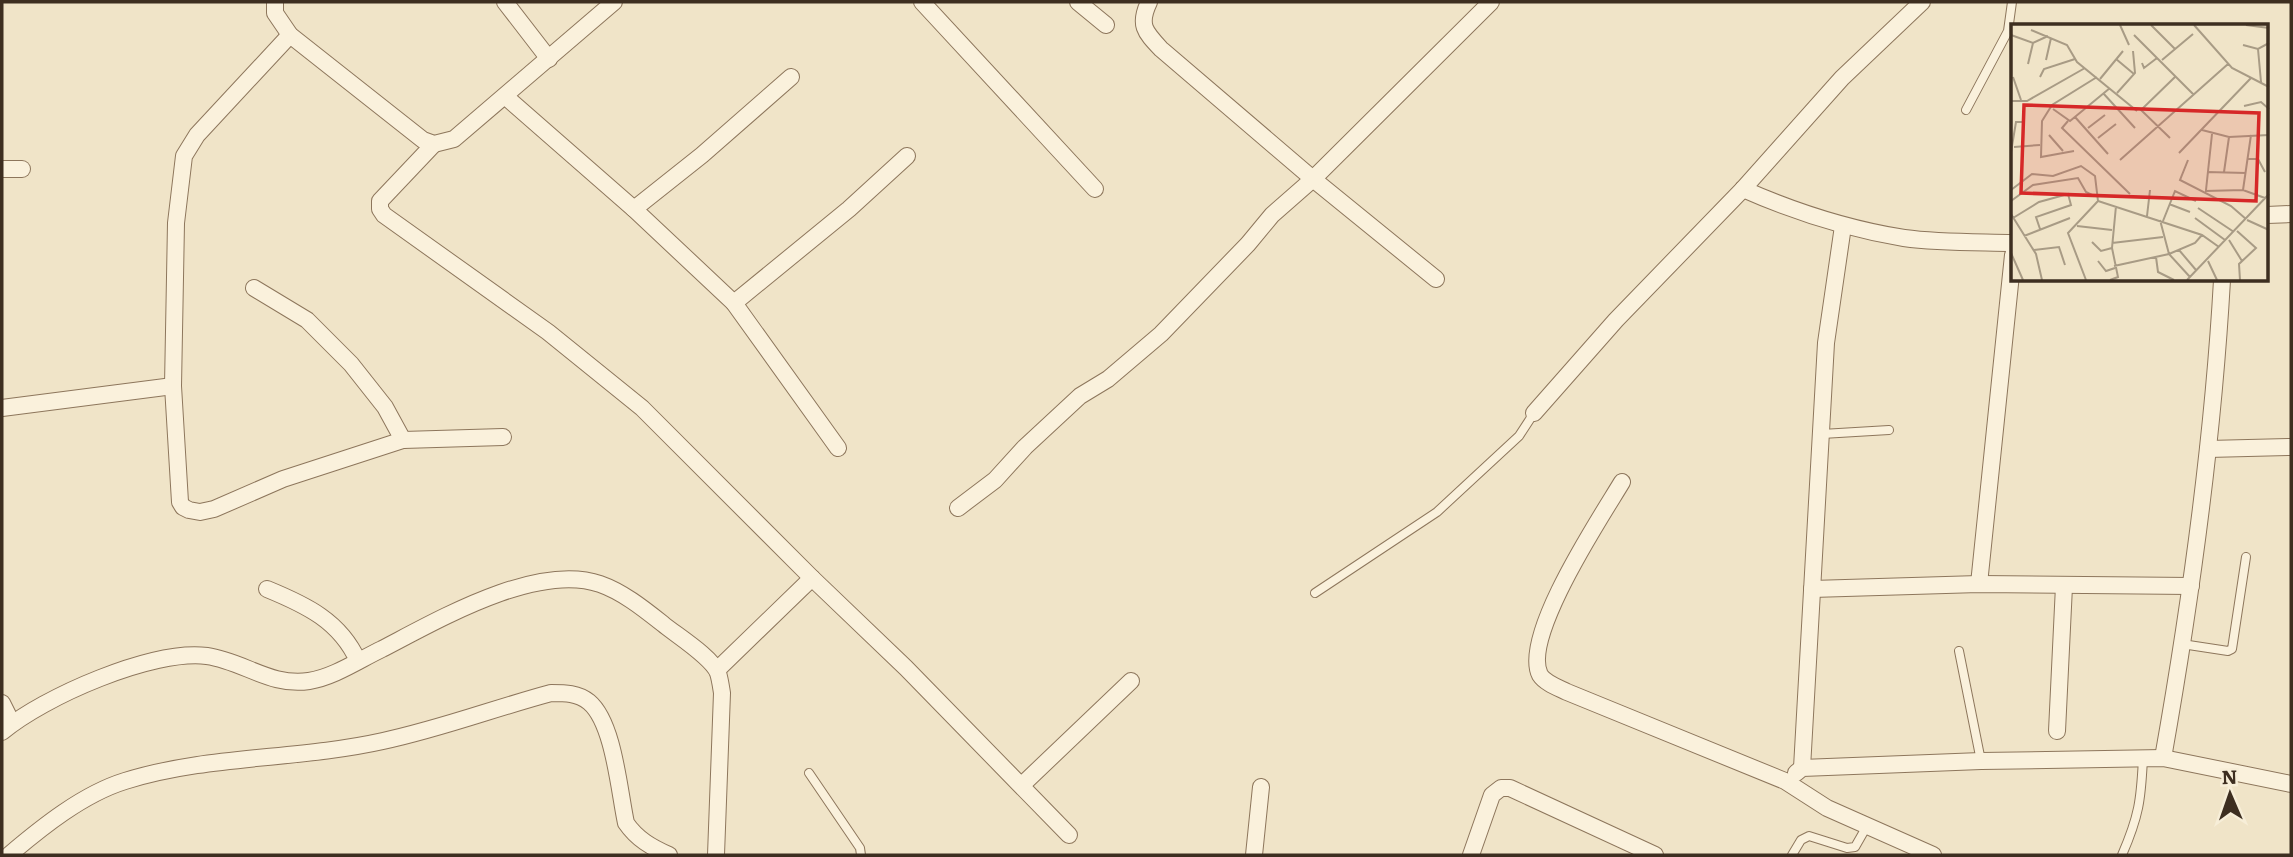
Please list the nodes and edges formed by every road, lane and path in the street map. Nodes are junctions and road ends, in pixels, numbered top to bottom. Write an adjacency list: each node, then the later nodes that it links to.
1 (275, 2): 11 (street)
2 (505, 2): 12 (street)
3 (614, 2): 12 (street)
4 (922, 2): 22 (street)
5 (1078, 2): 10 (street)
6 (1149, 2): 20 (street)
7 (1491, 2): 20 (street)
8 (1922, 2): 21 (street)
9 (2012, 2): 15 (lane)
10 (1106, 25)
11 (290, 35): 16 (street); 33 (street)
12 (549, 59): 14 (street)
13 (791, 77): 23 (street)
14 (506, 97): 16 (street); 23 (street)
15 (1966, 110)
16 (434, 144): 46 (street)
17 (907, 156): 32 (street)
18 (2, 169): 19 (street)
19 (22, 169)
20 (1312, 179): 29 (street); 44 (street)
21 (1743, 189): 26 (street); 35 (street)
22 (1095, 190)
23 (634, 209): 32 (street)
24 (2291, 214): 25 (street)
25 (2268, 215)
26 (1843, 226): 27 (street); 37 (street)
27 (2011, 243)
28 (2011, 274): 47 (street)
29 (1436, 279)
30 (2222, 282): 42 (street)
31 (254, 288): 39 (street)
32 (734, 303): 41 (street)
33 (173, 386): 34 (street); 39 (street)
34 (2, 408)
35 (1534, 413): 52 (lane)
36 (1889, 430): 37 (lane)
37 (1822, 434): 51 (street)
38 (503, 437): 39 (street)
39 (403, 440)
40 (2291, 447): 42 (street)
41 (838, 448)
42 (2208, 449): 49 (street)
43 (1622, 482): 66 (street)
44 (958, 508)
45 (2246, 557): 53 (lane)
46 (812, 578): 56 (street); 68 (street)
47 (1979, 584): 48 (street); 51 (street)
48 (2064, 586): 49 (street); 60 (street)
49 (2191, 586): 53 (street)
50 (267, 589): 55 (street)
51 (1812, 589): 64 (street)
52 (1315, 593)
53 (2182, 644): 62 (street)
54 (1959, 651): 63 (lane)
55 (358, 661): 56 (street); 59 (street)
56 (718, 670): 74 (street)
57 (1131, 681): 68 (street)
58 (2, 703): 59 (street)
59 (7, 727)
60 (2057, 731)
61 (2143, 758): 62 (street); 63 (street); 81 (lane)
62 (2163, 758): 67 (street)
63 (1980, 761): 64 (street)
64 (1802, 768): 66 (street)
65 (809, 774): 75 (lane)
66 (1786, 781): 70 (street)
67 (2291, 784)
68 (1022, 785): 71 (street)
69 (1261, 787): 76 (street)
70 (1867, 826): 79 (lane); 80 (street)
71 (1069, 835)
72 (9, 855): 73 (street)
73 (668, 855)
74 (716, 855)
75 (860, 855)
76 (1254, 855)
77 (1471, 855): 78 (street)
78 (1655, 855)
79 (1792, 855)
80 (1933, 855)
81 (2122, 855)

